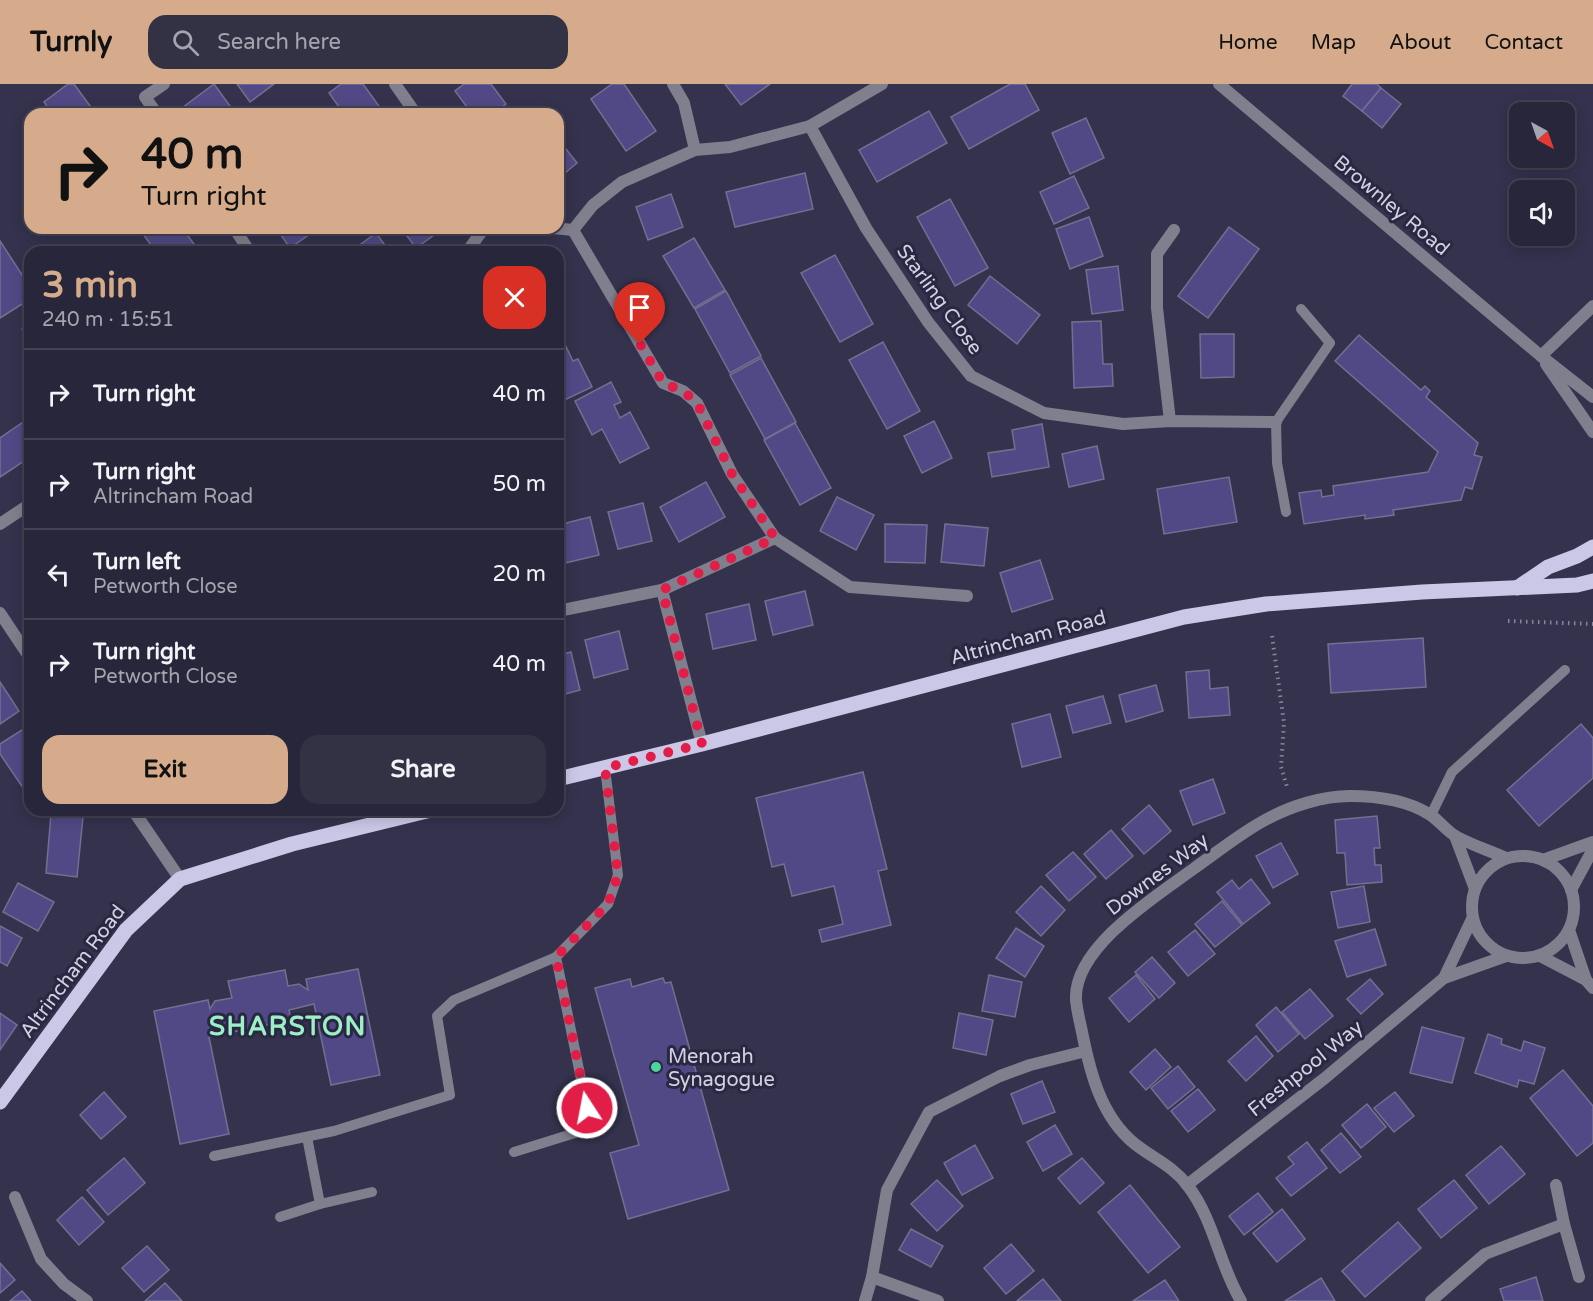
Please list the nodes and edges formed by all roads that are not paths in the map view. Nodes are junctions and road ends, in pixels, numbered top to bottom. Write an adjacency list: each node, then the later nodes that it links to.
1 (164, 84): 6 (street)
2 (395, 84): 7 (street)
3 (673, 84): 9 (street)
4 (882, 84): 8 (street)
5 (1219, 84): 15 (street, Brownley Road)
6 (153, 108)
7 (412, 108)
8 (810, 126): 9 (street); 17 (street, Starling Close)
9 (695, 150): 11 (street)
10 (564, 229): 11 (street)
11 (573, 230): 23 (street)
12 (1174, 230): 17 (street)
13 (1593, 306): 15 (street)
14 (1301, 309): 18 (lane)
15 (1541, 356): 16 (street); 19 (street)
16 (1593, 397)
17 (1170, 421): 18 (street, Starling Close)
18 (1276, 422): 21 (lane)
19 (1593, 432)
20 (24, 508): 22 (street)
21 (1286, 512)
22 (0, 524)
23 (775, 538): 27 (street); 28 (street)
24 (1593, 547): 26 (main road)
25 (1593, 581): 26 (main road, Altrincham Road)
26 (1517, 588): 33 (main road, Altrincham Road)
27 (662, 590): 29 (street); 33 (street)
28 (967, 596)
29 (564, 609)
30 (0, 613): 31 (street)
31 (24, 649)
32 (1565, 670): 36 (lane)
33 (702, 744): 34 (main road, Altrincham Road)
34 (605, 768): 35 (main road, Altrincham Road); 51 (lane)
35 (564, 778)
36 (1431, 815): 39 (street, Downes Way); 54 (street, Downes Way)
37 (137, 816): 44 (street)
38 (406, 816): 44 (main road, Altrincham Road)
39 (1455, 836): 42 (street, Downes Way); 45 (street, Downes Way)
40 (1593, 842): 43 (street)
41 (1593, 849): 46 (street)
42 (1506, 858): 43 (street); 45 (street)
43 (1543, 860): 46 (street)
44 (180, 879): 55 (main road, Altrincham Road)
45 (1474, 890): 47 (street)
46 (1571, 890): 48 (street)
47 (1472, 919): 49 (street); 52 (street, Freshpool Way)
48 (1569, 930): 50 (street); 53 (street)
49 (1506, 956): 50 (street); 52 (street, Freshpool Way)
50 (1540, 956): 53 (street)
51 (556, 957): 56 (lane); 57 (lane)
52 (1444, 978): 59 (street, Freshpool Way)
53 (1590, 984)
54 (1086, 1051): 59 (street, Downes Way); 66 (street)
55 (0, 1102)
56 (307, 1137): 58 (lane); 63 (lane)
57 (514, 1152)
58 (214, 1156)
59 (1187, 1185): 71 (street, Downes Way)
60 (1556, 1185): 65 (street)
61 (372, 1192): 63 (lane)
62 (15, 1197): 68 (street)
63 (320, 1204): 64 (lane)
64 (280, 1217)
65 (1563, 1224): 67 (street); 72 (street)
66 (872, 1277): 69 (street); 70 (street)
67 (1580, 1278)
68 (87, 1301)
69 (864, 1301)
70 (938, 1301)
71 (1241, 1301)
72 (1431, 1301)

